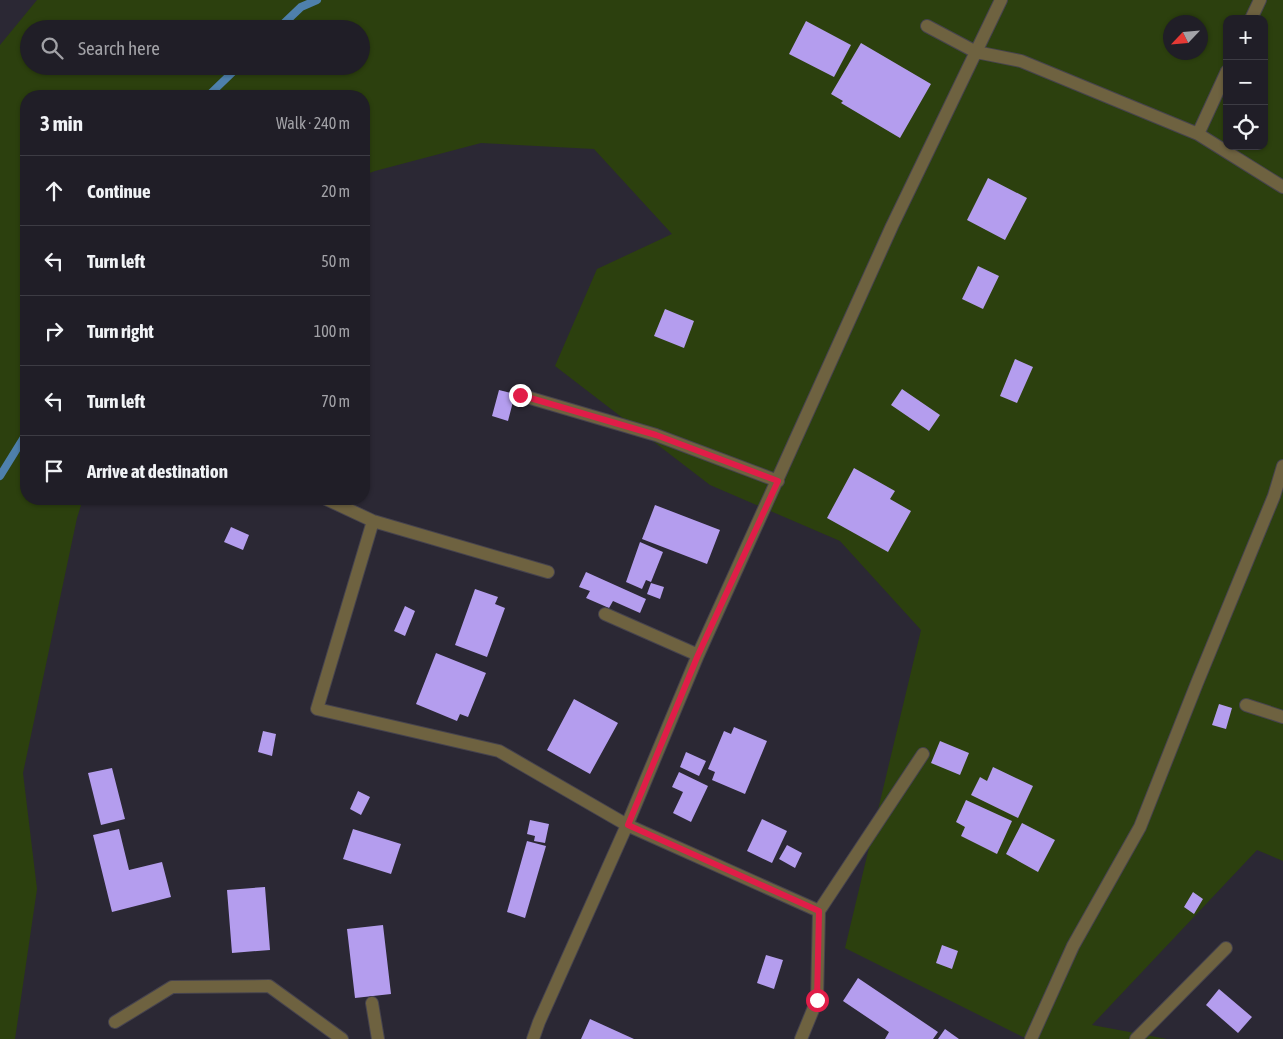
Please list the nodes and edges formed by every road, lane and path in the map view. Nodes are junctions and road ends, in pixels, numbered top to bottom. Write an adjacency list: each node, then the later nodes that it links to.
1 (1001, 0): 5 (street)
2 (1260, 0): 3 (street)
3 (1253, 15)
4 (927, 26): 5 (street)
5 (976, 52): 7 (street); 11 (street)
6 (1223, 80): 7 (street)
7 (1198, 134): 8 (street)
8 (1283, 187)
9 (520, 395): 11 (street)
10 (1283, 466): 29 (street)
11 (778, 481): 16 (street)
12 (339, 505): 13 (street)
13 (372, 521): 14 (street); 20 (street)
14 (548, 572)
15 (605, 614): 16 (street)
16 (698, 655): 20 (street)
17 (1246, 705): 18 (street)
18 (1283, 716)
19 (923, 754): 21 (street)
20 (628, 825): 21 (street); 27 (street)
21 (819, 911): 28 (street)
22 (1226, 948): 30 (street)
23 (372, 1003): 26 (street)
24 (115, 1022): 25 (street)
25 (342, 1039)
26 (378, 1039)
27 (533, 1039)
28 (801, 1039)
29 (1030, 1039)
30 (1136, 1039)

